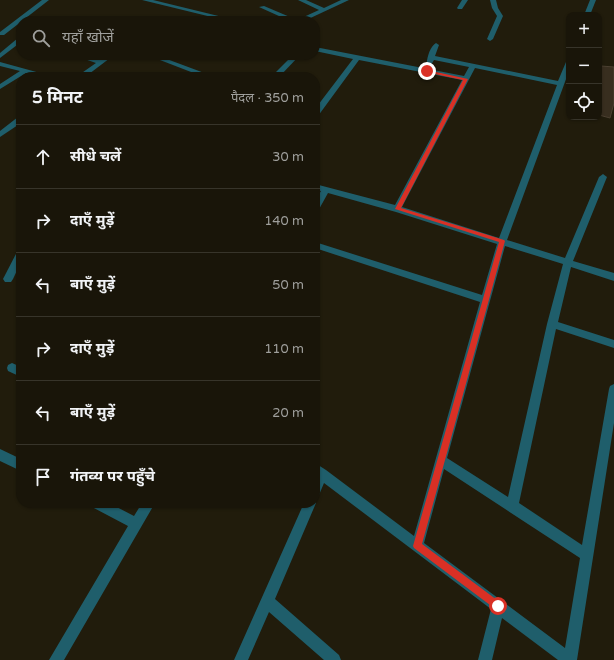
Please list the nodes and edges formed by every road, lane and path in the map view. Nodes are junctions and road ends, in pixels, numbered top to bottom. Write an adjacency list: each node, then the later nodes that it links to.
1 (46, 0): 12 (street)
2 (146, 0): 13 (street)
3 (301, 0): 10 (street)
4 (346, 0): 10 (street)
5 (465, 0): 9 (street)
6 (493, 0): 19 (street)
7 (593, 0): 11 (street)
8 (262, 7): 14 (street)
9 (460, 8)
10 (324, 10): 15 (street)
11 (588, 12)
12 (24, 16)
13 (215, 16)
14 (283, 16)
15 (310, 16)
16 (16, 22): 17 (street)
17 (1, 33): 18 (street)
18 (16, 38)
19 (490, 39)
20 (16, 42): 23 (street)
21 (436, 45): 24 (street)
22 (320, 50): 25 (street)
23 (0, 56)
24 (431, 57): 32 (street); 35 (street)
25 (357, 58): 35 (street); 44 (street)
26 (94, 60): 30 (street)
27 (104, 60): 30 (street)
28 (164, 60): 38 (street)
29 (292, 60): 39 (street)
30 (101, 62): 37 (street)
31 (0, 64): 34 (street)
32 (473, 66): 41 (street); 42 (street)
33 (566, 69): 42 (street)
34 (25, 71): 36 (street)
35 (427, 71): 41 (street)
36 (29, 72)
37 (87, 72)
38 (197, 72)
39 (280, 72)
40 (16, 77): 43 (street)
41 (466, 79): 51 (street)
42 (560, 84): 52 (street)
43 (0, 87)
44 (320, 107)
45 (16, 123): 46 (street)
46 (0, 135)
47 (603, 177): 55 (street)
48 (320, 189): 49 (street)
49 (325, 191): 50 (street); 51 (street)
50 (320, 200)
51 (397, 209): 52 (street)
52 (502, 241): 55 (street); 58 (street)
53 (320, 247): 58 (street)
54 (16, 262): 57 (street)
55 (568, 262): 56 (street); 59 (street)
56 (614, 277)
57 (8, 278)
58 (486, 300): 64 (street)
59 (552, 324): 60 (street); 67 (street)
60 (614, 344)
61 (614, 389): 62 (street)
62 (613, 408): 73 (street)
63 (0, 455): 65 (street)
64 (441, 460): 67 (street); 72 (street)
65 (16, 463)
66 (320, 473): 72 (street)
67 (512, 506): 73 (street)
68 (106, 508): 71 (street)
69 (146, 508): 71 (street)
70 (308, 508): 74 (street)
71 (137, 524): 76 (street)
72 (417, 546): 75 (street)
73 (587, 555): 80 (street)
74 (267, 601): 77 (street); 78 (street)
75 (498, 606): 79 (street); 80 (street)
76 (56, 660)
77 (241, 660)
78 (334, 660)
79 (485, 660)
80 (569, 660)

